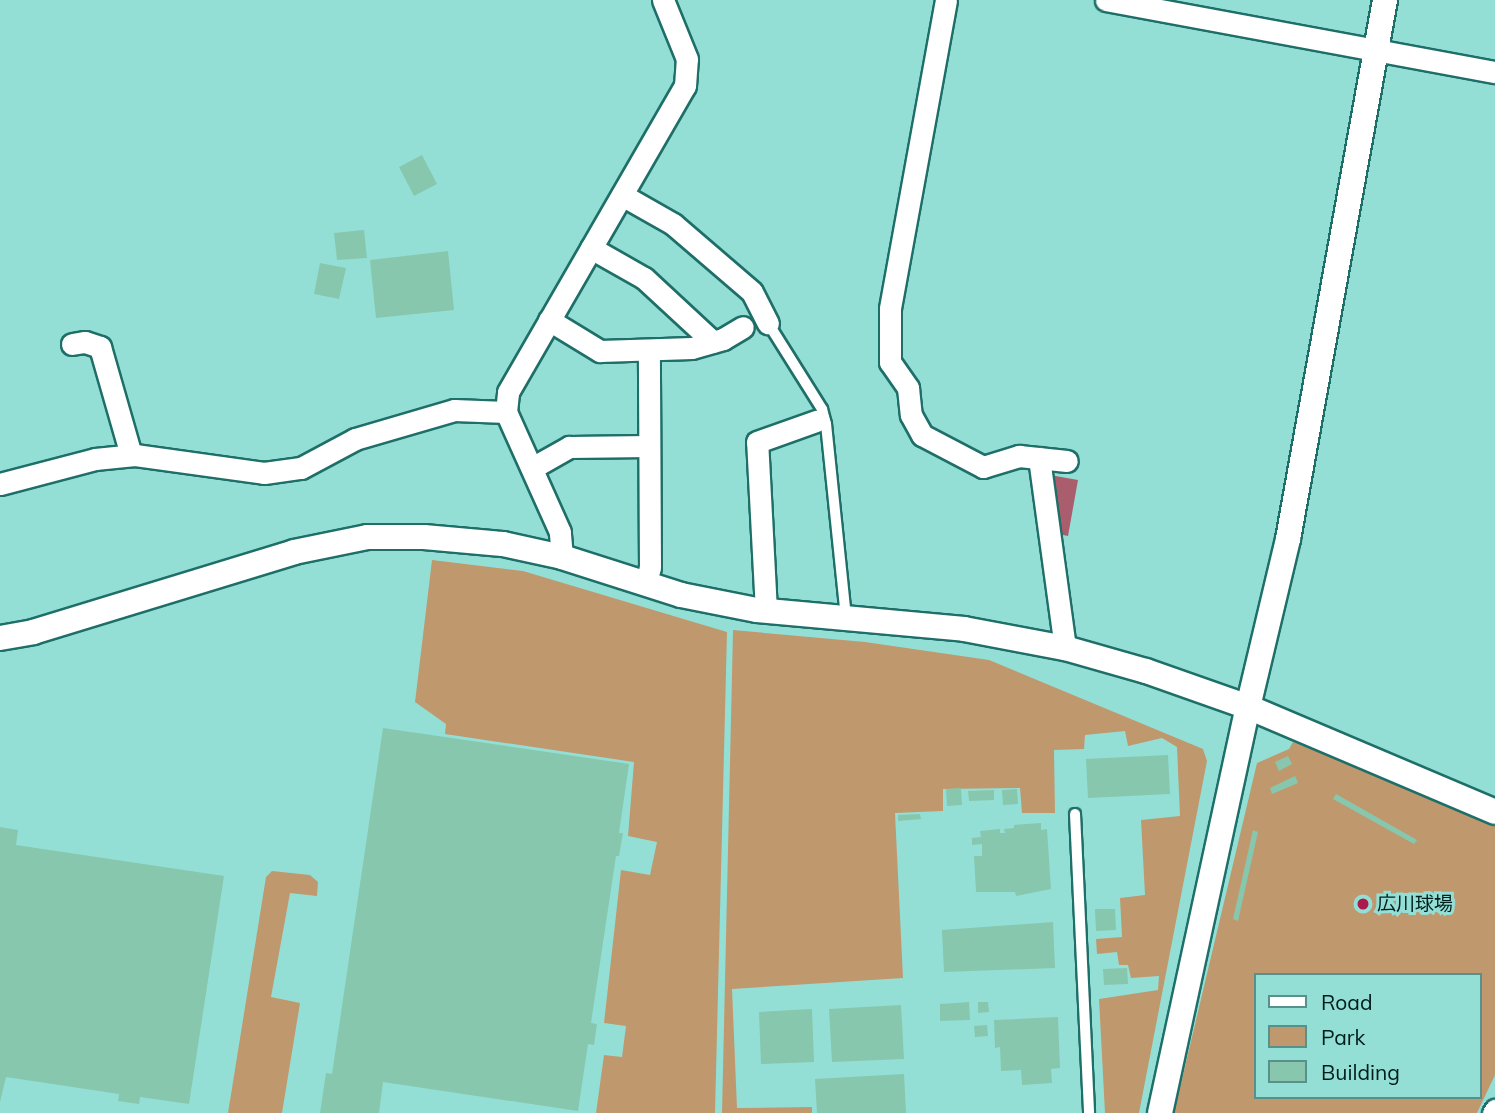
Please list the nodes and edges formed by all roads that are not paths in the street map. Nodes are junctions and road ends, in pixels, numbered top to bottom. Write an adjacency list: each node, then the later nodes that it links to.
1 (663, 0): 7 (street)
2 (1106, 0): 5 (street)
3 (1385, 0): 5 (street)
4 (940, 1): 19 (street)
5 (1376, 49): 6 (street); 29 (street)
6 (1495, 72)
7 (622, 195): 8 (street); 9 (street)
8 (591, 248): 10 (street); 12 (street)
9 (765, 318): 11 (lane); 26 (lane)
10 (549, 320): 14 (street); 15 (street)
11 (743, 327): 12 (street)
12 (713, 342): 14 (street)
13 (72, 344): 18 (street)
14 (649, 350): 17 (street)
15 (506, 412): 18 (street); 21 (street)
16 (816, 422): 25 (street)
17 (649, 446): 21 (street); 24 (street)
18 (131, 455): 22 (street)
19 (1039, 458): 20 (street); 28 (street)
20 (1067, 461)
21 (531, 468): 23 (street)
22 (0, 484)
23 (562, 557): 24 (street); 27 (street)
24 (646, 584): 25 (street)
25 (766, 611): 26 (street)
26 (846, 618): 28 (street)
27 (0, 638)
28 (1065, 648): 29 (street)
29 (1248, 707): 30 (street); 33 (street)
30 (1495, 812)
31 (1075, 814): 32 (lane)
32 (1089, 1113)
33 (1160, 1113)

